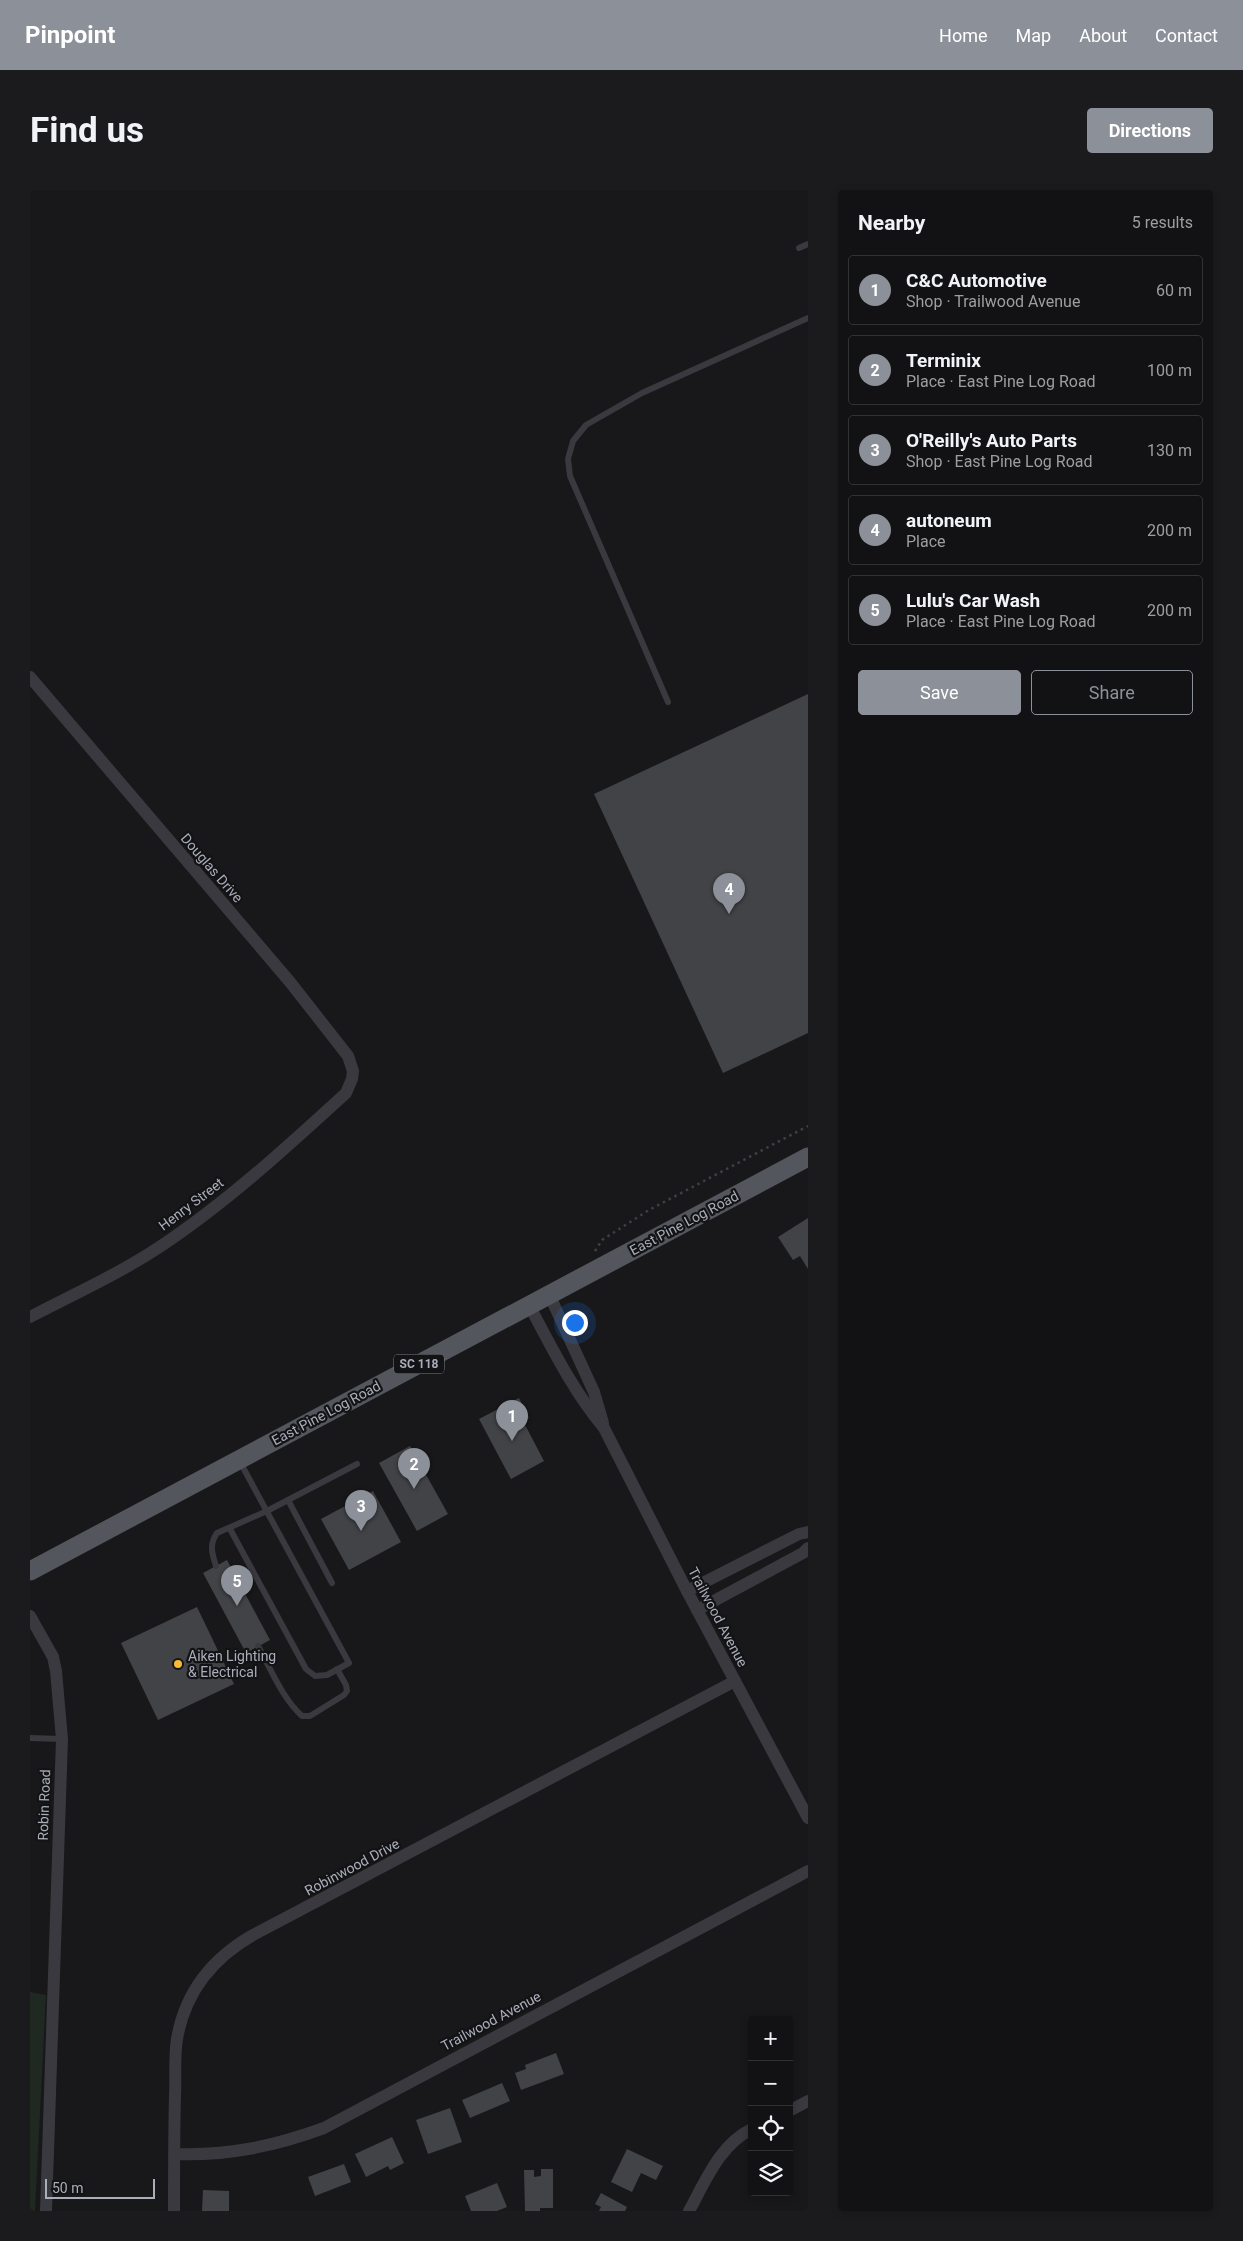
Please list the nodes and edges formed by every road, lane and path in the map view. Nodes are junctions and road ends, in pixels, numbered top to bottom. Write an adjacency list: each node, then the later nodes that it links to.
1 (808, 244): 2 (lane)
2 (799, 248)
3 (808, 318): 5 (lane)
4 (30, 677): 6 (street, Douglas Drive)
5 (668, 702)
6 (350, 1086): 12 (street, Henry Street)
7 (808, 1126): 9 (path)
8 (808, 1157): 10 (main road, East Pine Log Road / SC 118)
9 (592, 1256)
10 (549, 1294): 11 (main road, East Pine Log Road / SC 118); 13 (street, Trailwood Avenue)
11 (529, 1305): 13 (street, Trailwood Avenue); 14 (main road, East Pine Log Road / SC 118)
12 (30, 1317)
13 (604, 1428): 24 (street, Trailwood Avenue)
14 (239, 1459): 17 (lane); 22 (main road, East Pine Log Road / SC 118)
15 (358, 1464): 16 (lane)
16 (288, 1500): 17 (lane); 23 (lane)
17 (266, 1511): 18 (lane); 28 (lane)
18 (230, 1529): 21 (lane); 28 (lane)
19 (808, 1532): 24 (street)
20 (808, 1548): 25 (street)
21 (216, 1566)
22 (30, 1571)
23 (332, 1583)
24 (687, 1591): 25 (street, Trailwood Avenue)
25 (697, 1610): 29 (street, Trailwood Avenue)
26 (30, 1616): 31 (street, Robin Road)
27 (258, 1646): 28 (lane)
28 (337, 1669)
29 (735, 1681): 32 (street, Trailwood Avenue); 37 (street, Robinwood Drive)
30 (30, 1738): 31 (lane)
31 (62, 1739): 38 (street, Robin Road)
32 (808, 1818)
33 (808, 1871): 37 (street, Trailwood Avenue)
34 (808, 2101): 35 (street)
35 (793, 2109)
36 (748, 2131): 40 (street)
37 (175, 2154): 39 (street, Robinwood Drive)
38 (46, 2211)
39 (174, 2211)
40 (688, 2211)

